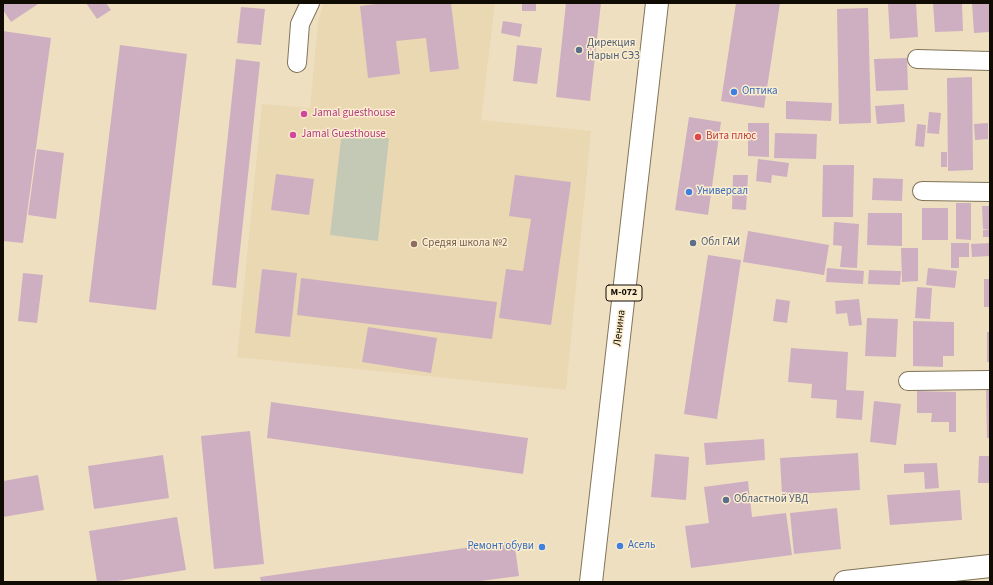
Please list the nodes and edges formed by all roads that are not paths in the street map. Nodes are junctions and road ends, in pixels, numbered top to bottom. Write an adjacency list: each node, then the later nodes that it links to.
1 (310, 3): 5 (street)
2 (657, 3): 11 (main road, Ленина / М-072)
3 (917, 59): 4 (street)
4 (990, 61)
5 (297, 63)
6 (922, 191): 7 (street)
7 (990, 192)
8 (990, 380): 9 (street)
9 (908, 381)
10 (990, 566): 12 (main road)
11 (591, 582)
12 (845, 582)

